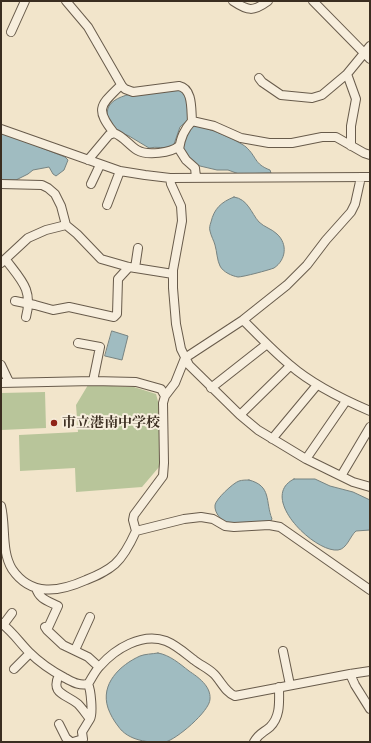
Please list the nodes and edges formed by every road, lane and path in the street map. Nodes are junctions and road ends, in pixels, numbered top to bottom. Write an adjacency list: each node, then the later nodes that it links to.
1 (25, 1): 6 (street)
2 (66, 1): 11 (street)
3 (233, 1): 4 (street)
4 (268, 1)
5 (313, 1): 8 (street)
6 (11, 32)
7 (370, 46): 8 (street)
8 (367, 56): 9 (street)
9 (347, 74): 10 (street); 16 (street)
10 (259, 78)
11 (121, 84): 12 (street); 14 (street)
12 (192, 121): 15 (street); 16 (street)
13 (1, 129): 18 (street)
14 (114, 133): 15 (street); 18 (street)
15 (180, 146): 21 (street)
16 (351, 146): 17 (street)
17 (370, 155)
18 (88, 160): 19 (street)
19 (100, 165): 20 (street); 25 (street)
20 (120, 171): 23 (street); 26 (street)
21 (196, 177): 22 (street); 23 (street)
22 (366, 177): 35 (street)
23 (170, 178): 31 (street)
24 (1, 184): 27 (street)
25 (91, 184)
26 (107, 205)
27 (66, 225): 29 (street); 30 (street)
28 (138, 248): 30 (street)
29 (4, 262): 33 (street)
30 (132, 268): 31 (street); 33 (street)
31 (173, 274): 38 (street)
32 (15, 301): 33 (street)
33 (29, 304): 34 (street)
34 (26, 317)
35 (243, 320): 37 (street); 38 (street)
36 (78, 343): 41 (street)
37 (267, 344): 40 (street); 44 (street)
38 (185, 358): 44 (street); 45 (street)
39 (1, 365): 42 (street)
40 (290, 366): 43 (street); 48 (street)
41 (93, 381): 42 (street); 45 (street)
42 (5, 383)
43 (317, 385): 46 (street); 50 (street)
44 (211, 388): 48 (street)
45 (165, 396): 55 (street)
46 (346, 401): 47 (street); 51 (street)
47 (370, 411)
48 (240, 415): 50 (street)
49 (370, 427): 52 (street)
50 (272, 439): 51 (street)
51 (306, 459): 52 (street)
52 (341, 476): 53 (street)
53 (370, 487)
54 (1, 506): 56 (street)
55 (136, 531): 57 (street); 58 (street)
56 (4, 556): 57 (street)
57 (36, 588): 62 (street)
58 (370, 590)
59 (12, 613): 61 (street)
60 (90, 617): 62 (street)
61 (2, 624): 64 (street)
62 (75, 650): 65 (street)
63 (283, 651): 71 (street)
64 (30, 653): 66 (street); 69 (street)
65 (99, 667): 70 (street); 72 (street)
66 (14, 669)
67 (370, 671): 68 (street)
68 (350, 674): 71 (street); 73 (street)
69 (60, 675): 70 (street); 74 (street)
70 (88, 684): 74 (street)
71 (290, 685): 72 (street)
72 (279, 687): 77 (street)
73 (370, 709)
74 (90, 719): 76 (street)
75 (59, 724): 76 (street)
76 (72, 742)
77 (254, 742)

